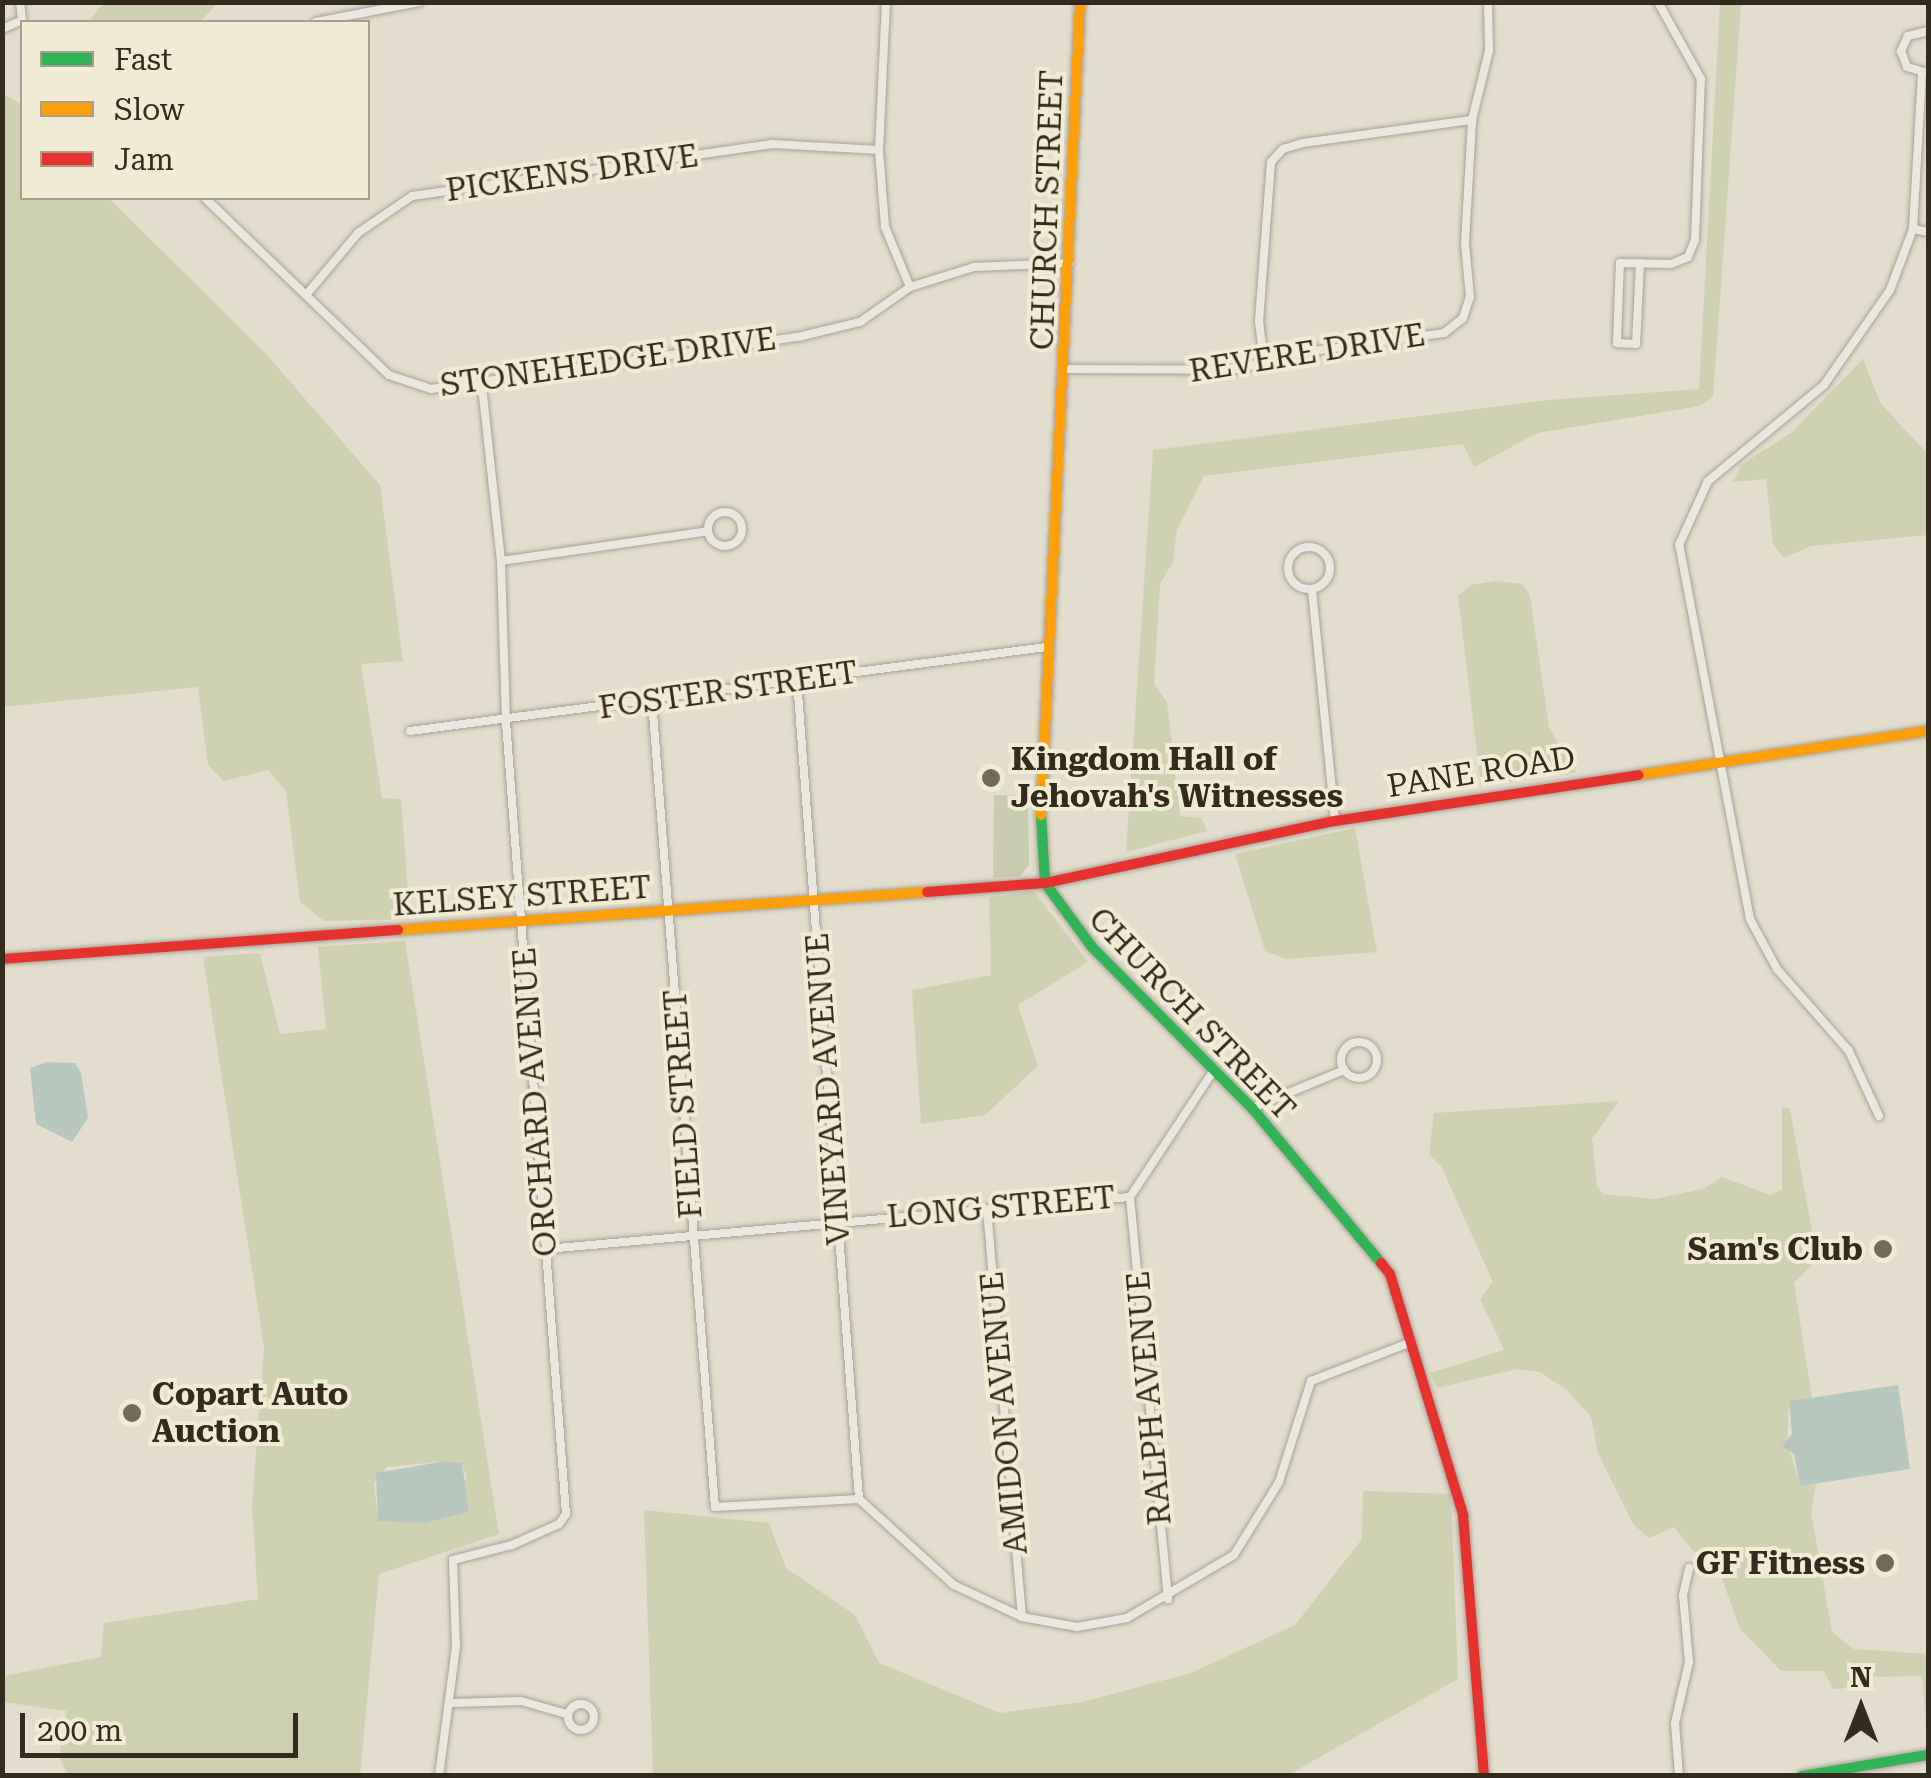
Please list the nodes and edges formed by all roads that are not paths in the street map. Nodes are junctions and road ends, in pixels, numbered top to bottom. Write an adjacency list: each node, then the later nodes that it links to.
1 (419, 2): 6 (street)
2 (886, 2): 10 (street)
3 (1080, 2): 14 (street, CHURCH STREET)
4 (1488, 2): 9 (street, REVERE DRIVE)
5 (1658, 2): 15 (street)
6 (326, 20)
7 (1928, 31): 8 (street)
8 (1925, 74): 12 (street)
9 (1472, 120): 18 (street, REVERE DRIVE); 18 (street)
10 (879, 150): 16 (street); 17 (street, PICKENS DRIVE)
11 (207, 200): 17 (street, STONEHEDGE DRIVE)
12 (1913, 229): 13 (street); 30 (street)
13 (1928, 232)
14 (1069, 263): 16 (street, STONEHEDGE DRIVE); 19 (street, CHURCH STREET)
15 (1640, 263): 15 (street)
16 (910, 287): 20 (street, STONEHEDGE DRIVE)
17 (306, 296): 20 (street, STONEHEDGE DRIVE)
18 (1264, 362): 19 (street, REVERE DRIVE)
19 (1066, 368): 24 (street, CHURCH STREET)
20 (482, 386): 22 (street, ORCHARD AVENUE)
21 (708, 532): 21 (street); 22 (street)
22 (501, 561): 27 (street, ORCHARD AVENUE)
23 (1312, 590): 23 (street); 31 (street)
24 (1046, 647): 25 (street, FOSTER STREET); 32 (street, CHURCH STREET)
25 (798, 680): 26 (street, FOSTER STREET); 33 (street, VINEYARD AVENUE)
26 (652, 700): 27 (street, FOSTER STREET); 34 (street, FIELD STREET)
27 (506, 722): 28 (street, FOSTER STREET); 35 (street, ORCHARD AVENUE)
28 (410, 731)
29 (1928, 731): 30 (street, PANE ROAD)
30 (1724, 760): 31 (street, PANE ROAD); 40 (street)
31 (1335, 821): 32 (street, PANE ROAD)
32 (1046, 883): 33 (street, KELSEY STREET); 38 (street, CHURCH STREET)
33 (814, 901): 34 (street, KELSEY STREET); 43 (street, VINEYARD AVENUE)
34 (668, 910): 35 (street, KELSEY STREET); 44 (street, FIELD STREET)
35 (521, 920): 36 (street, KELSEY STREET); 45 (street, ORCHARD AVENUE)
36 (2, 959)
37 (1344, 1070): 37 (street); 39 (street)
38 (1212, 1073): 39 (street, CHURCH STREET); 41 (street, LONG STREET)
39 (1252, 1108): 46 (street, CHURCH STREET)
40 (1879, 1116)
41 (1130, 1197): 42 (street, LONG STREET); 49 (street, RALPH AVENUE)
42 (987, 1209): 43 (street, LONG STREET); 50 (street, AMIDON AVENUE)
43 (838, 1222): 44 (street, LONG STREET); 47 (street, VINEYARD AVENUE)
44 (692, 1231): 45 (street, LONG STREET); 47 (street, FIELD STREET)
45 (546, 1248): 51 (street, ORCHARD AVENUE)
46 (1411, 1342): 49 (street); 55 (street, CHURCH STREET)
47 (859, 1498): 50 (street)
48 (1689, 1568): 56 (street)
49 (1168, 1599): 50 (street)
50 (1022, 1618)
51 (451, 1704): 52 (street); 54 (street)
52 (568, 1714)
53 (1928, 1755): 57 (street)
54 (439, 1776)
55 (1484, 1776)
56 (1679, 1776)
57 (1802, 1776)

